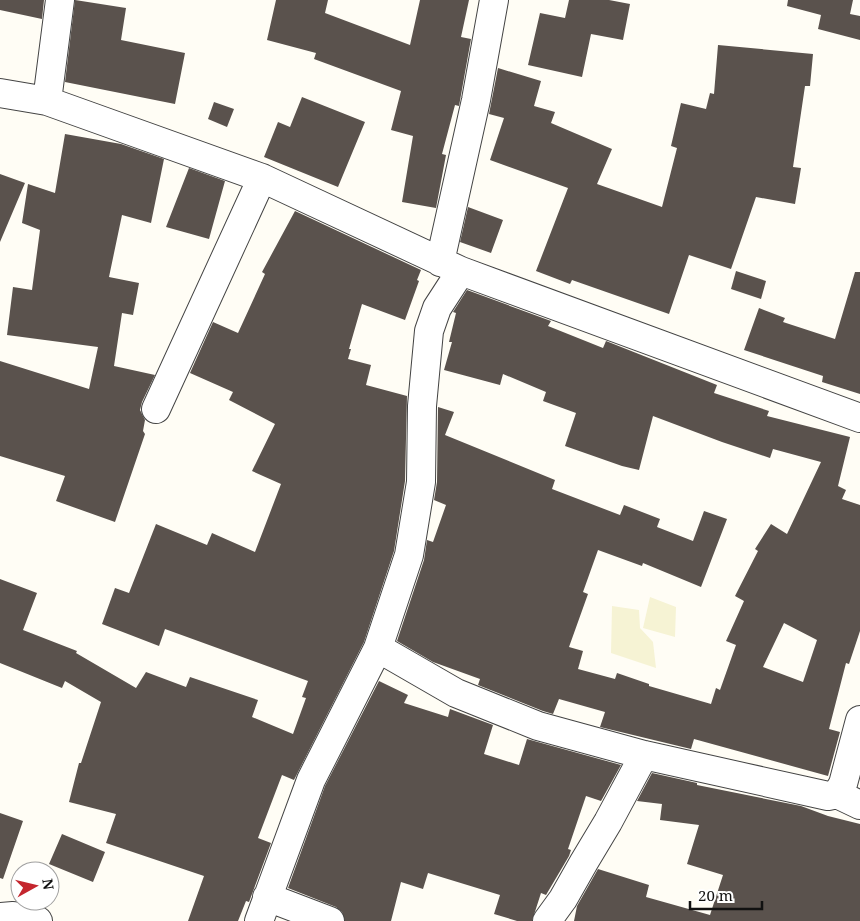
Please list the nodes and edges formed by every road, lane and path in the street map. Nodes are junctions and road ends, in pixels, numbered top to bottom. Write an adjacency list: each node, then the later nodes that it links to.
1 (60, 0): 4 (street)
2 (494, 0): 6 (street)
3 (0, 93): 4 (street)
4 (47, 101): 5 (street)
5 (262, 178): 6 (street); 7 (street)
6 (450, 266): 8 (street); 9 (street)
7 (156, 409)
8 (860, 418)
9 (378, 648): 11 (street); 13 (street)
10 (860, 720): 12 (street)
11 (644, 755): 12 (street); 17 (street)
12 (848, 799)
13 (263, 909): 16 (street)
14 (0, 917): 15 (street)
15 (38, 921)
16 (330, 921)
17 (547, 921)

